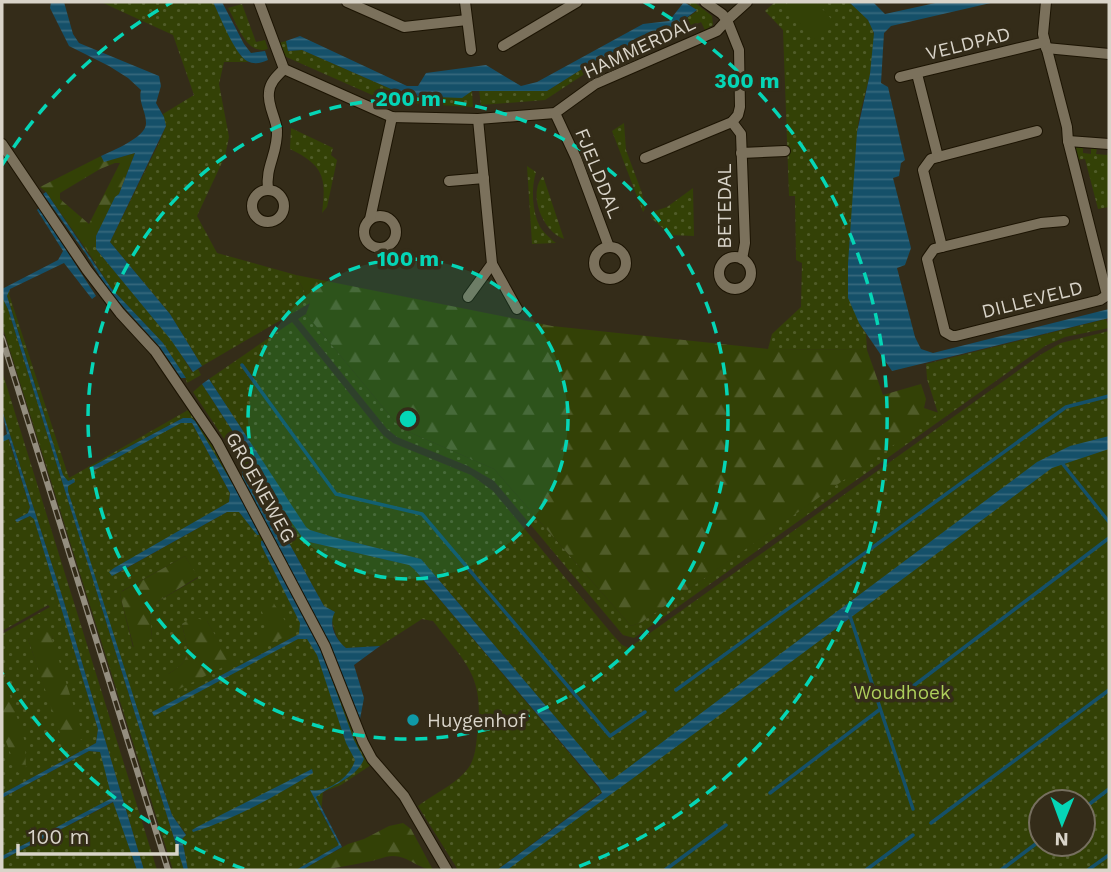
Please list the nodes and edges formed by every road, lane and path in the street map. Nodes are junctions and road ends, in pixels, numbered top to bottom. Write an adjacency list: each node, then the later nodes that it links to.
1 (259, 2): 14 (street)
2 (347, 2): 8 (street)
3 (465, 2): 8 (street)
4 (577, 2): 11 (street)
5 (705, 2): 9 (street)
6 (747, 2): 9 (street, HAMMERDAL)
7 (1046, 2): 10 (street, DILLEVELD)
8 (467, 20): 12 (street)
9 (727, 20): 17 (street, HAMMERDAL); 20 (street, BETEDAL)
10 (1045, 45): 13 (street, VELDPAD); 15 (street, VELDPAD); 22 (street, DILLEVELD)
11 (503, 46)
12 (471, 50)
13 (1109, 54)
14 (284, 69): 18 (street); 31 (street)
15 (917, 74): 16 (street, VELDPAD); 27 (street)
16 (900, 78)
17 (555, 113): 19 (street); 34 (street, FJELDDAL)
18 (392, 117): 19 (street); 32 (street)
19 (478, 119): 29 (street)
20 (732, 122): 26 (street, BETEDAL); 28 (street)
21 (1037, 131): 27 (street)
22 (1068, 141): 24 (street); 38 (street, DILLEVELD)
23 (2, 144): 41 (street, GROENEWEG)
24 (1109, 144)
25 (785, 151): 26 (street, BETEDAL)
26 (741, 153): 36 (street, BETEDAL)
27 (938, 157): 35 (street)
28 (645, 158)
29 (484, 178): 30 (street); 37 (street)
30 (449, 181)
31 (268, 190)
32 (370, 219)
33 (1064, 221): 35 (street)
34 (608, 247)
35 (942, 247): 38 (street, DILLEVELD)
36 (742, 259)
37 (492, 264): 39 (street); 40 (street)
38 (1108, 294)
39 (468, 297)
40 (517, 309)
41 (447, 870)

